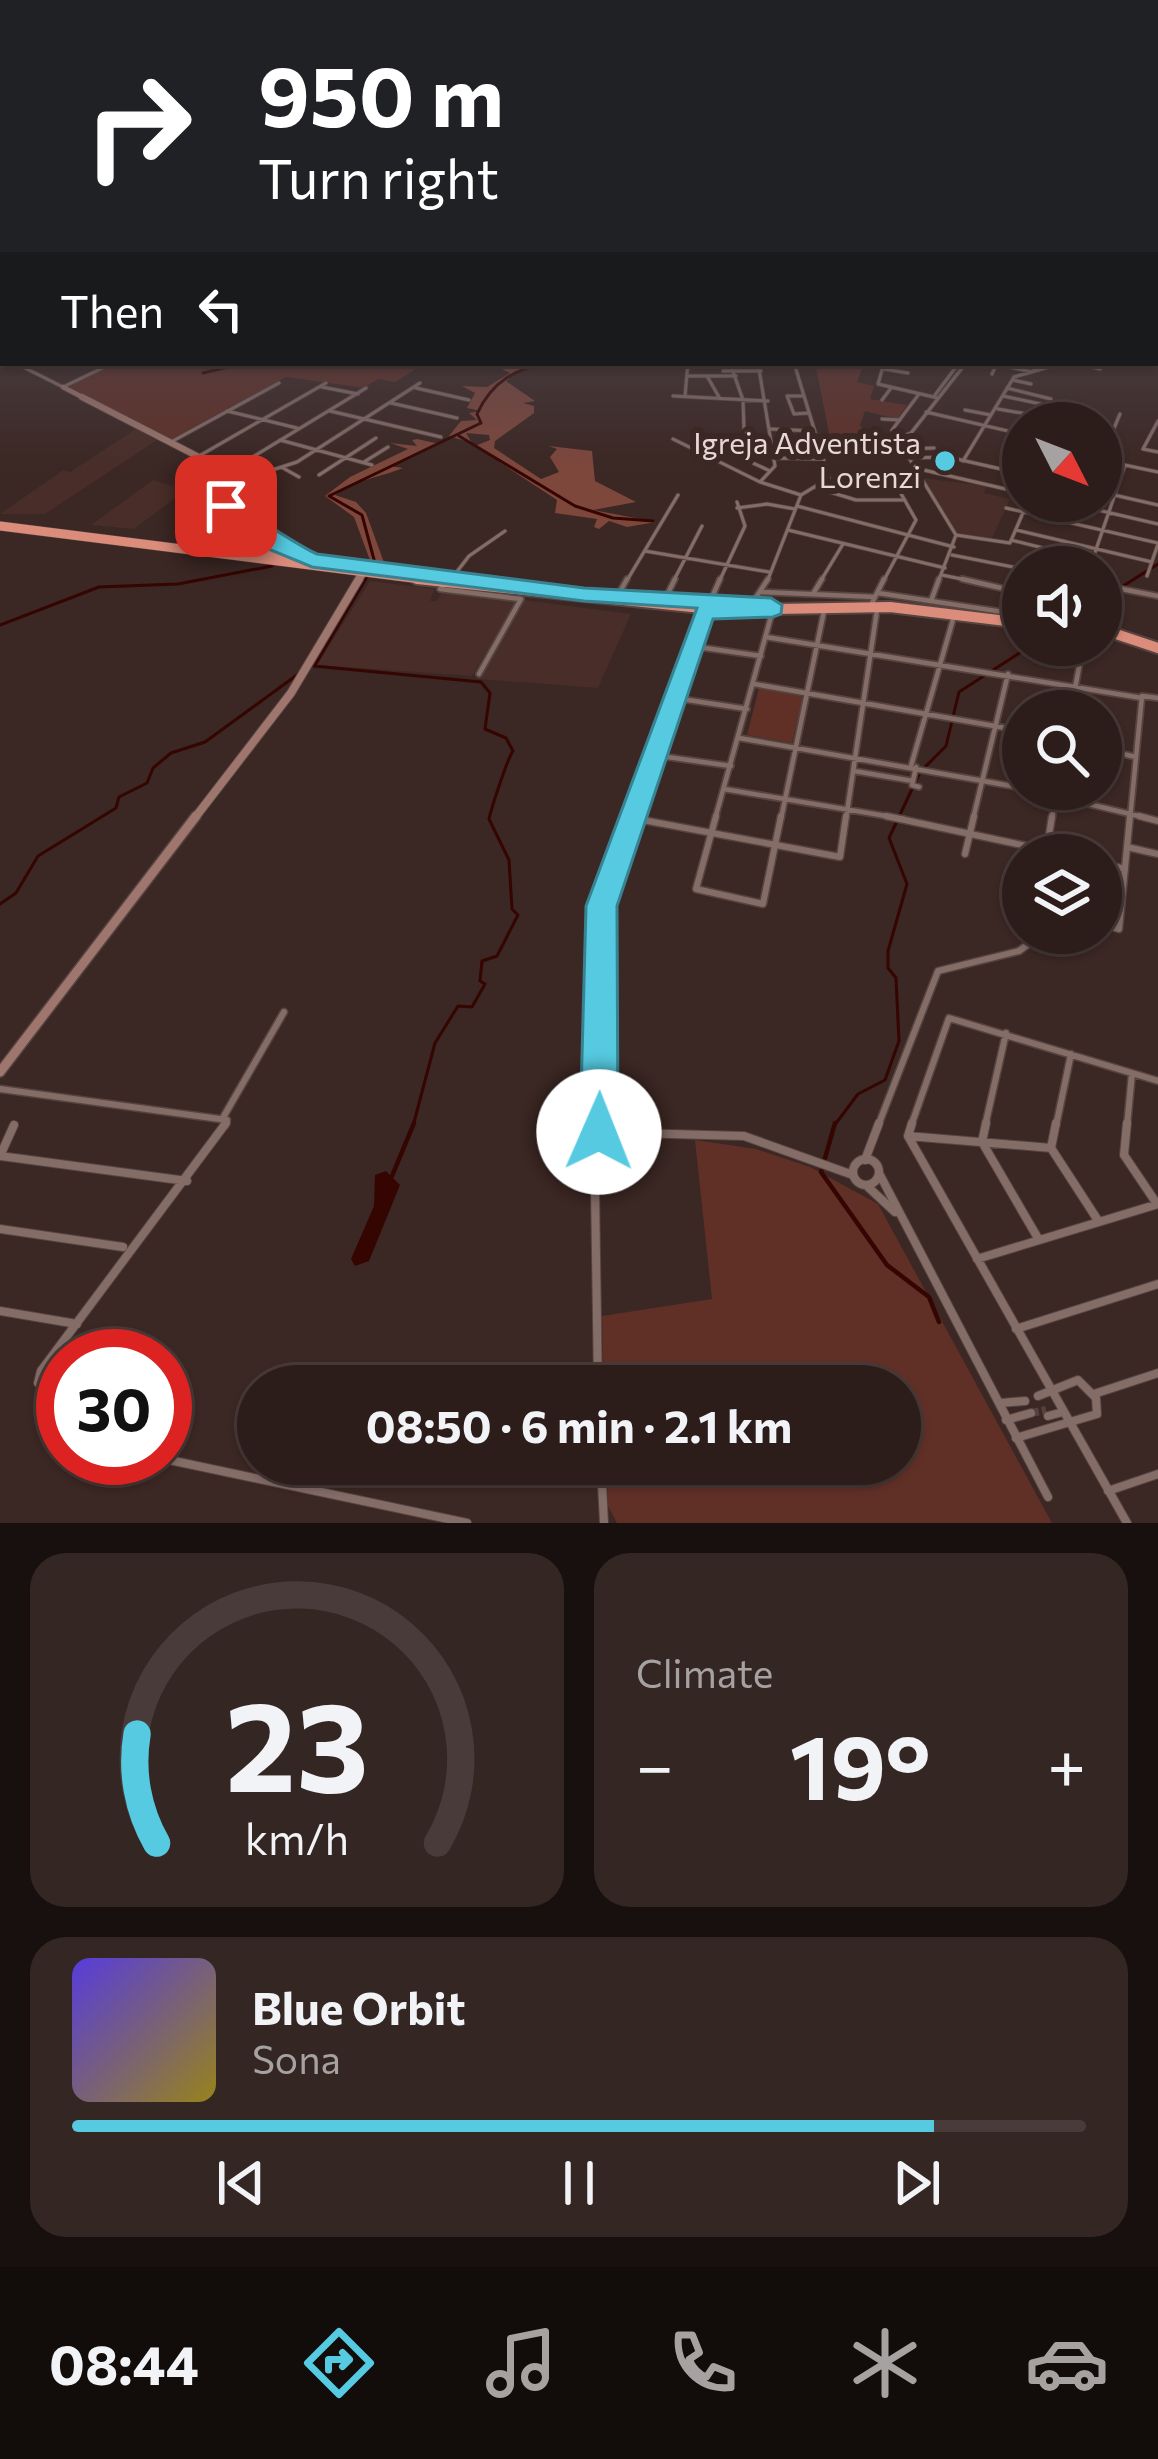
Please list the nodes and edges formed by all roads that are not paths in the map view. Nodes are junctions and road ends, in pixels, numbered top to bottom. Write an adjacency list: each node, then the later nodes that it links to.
1 (21, 366): 25 (street)
2 (106, 366): 25 (street)
3 (688, 366): 19 (street)
4 (732, 366): 16 (street)
5 (759, 366): 14 (street)
6 (795, 366): 33 (street)
7 (883, 366): 17 (street); 28 (street)
8 (959, 366): 37 (street)
9 (995, 366): 18 (street)
10 (1008, 366): 15 (street)
11 (1037, 366): 15 (street)
12 (1053, 366): 15 (street)
13 (723, 370): 16 (street)
14 (760, 371): 16 (street); 42 (street)
15 (1032, 372): 21 (street)
16 (735, 373): 20 (street); 40 (street)
17 (908, 373)
18 (992, 374)
19 (687, 376): 20 (street); 35 (street)
20 (707, 376): 36 (street)
21 (1013, 380): 24 (street); 29 (street)
22 (279, 383): 49 (street)
23 (420, 383): 27 (street)
24 (1031, 384)
25 (63, 387): 71 (street)
26 (366, 388): 30 (street)
27 (415, 388): 39 (street); 45 (street)
28 (891, 388): 31 (street); 41 (street)
29 (1007, 388): 34 (street); 38 (street)
30 (358, 394): 50 (street); 57 (street)
31 (920, 394): 37 (street); 58 (street)
32 (673, 396): 35 (street)
33 (803, 396): 52 (street); 52 (street)
34 (1003, 396): 43 (street); 46 (street)
35 (685, 397): 36 (street)
36 (719, 398): 40 (street)
37 (935, 398): 51 (street)
38 (1051, 399)
39 (469, 400)
40 (743, 400): 42 (street); 83 (street)
41 (882, 400)
42 (768, 401): 62 (street)
43 (1030, 401): 44 (street)
44 (1034, 402)
45 (391, 403): 54 (street); 55 (street)
46 (995, 409): 48 (street); 53 (street)
47 (965, 410): 53 (street)
48 (1002, 410)
49 (227, 411): 57 (street); 71 (street)
50 (329, 411): 55 (street); 61 (street)
51 (926, 412): 60 (street); 68 (street)
52 (808, 413): 65 (street)
53 (991, 415): 60 (street)
54 (457, 418)
55 (365, 419): 66 (street); 74 (street)
56 (882, 419): 58 (street)
57 (262, 420): 61 (street); 78 (street)
58 (900, 420): 68 (street)
59 (1158, 421): 77 (street)
60 (984, 426): 63 (street); 85 (street)
61 (300, 429): 70 (street)
62 (770, 429): 64 (street); 80 (street)
63 (1002, 429)
64 (785, 430): 65 (street); 81 (street)
65 (813, 431): 84 (street)
66 (441, 437)
67 (376, 438): 79 (street)
68 (897, 438): 75 (street)
69 (673, 439): 99 (street)
70 (280, 440): 74 (street); 94 (street)
71 (171, 442): 78 (street)
72 (388, 447): 86 (street)
73 (934, 448): 75 (street)
74 (318, 449): 79 (street); 90 (street)
75 (904, 449): 82 (street)
76 (725, 450): 83 (street)
77 (1158, 452)
78 (199, 456): 94 (street)
79 (345, 458): 86 (street); 97 (street)
80 (774, 458): 81 (street); 93 (street)
81 (793, 458): 84 (street)
82 (909, 458): 85 (street); 91 (street)
83 (745, 459): 93 (street)
84 (821, 459): 102 (street)
85 (963, 460): 92 (street)
86 (364, 463): 88 (street)
87 (1122, 464): 89 (street)
88 (372, 465)
89 (1125, 465): 95 (street); 96 (street)
90 (284, 468): 98 (street); 101 (street)
91 (915, 468): 103 (street); 122 (street)
92 (1001, 469)
93 (770, 471): 99 (street)
94 (228, 472): 101 (street)
95 (1122, 472)
96 (1158, 472)
97 (319, 475)
98 (299, 477)
99 (760, 482): 105 (street)
100 (895, 483): 107 (street)
101 (229, 484): 131 (street)
102 (816, 487): 105 (street); 107 (street)
103 (1002, 488)
104 (678, 495): 130 (street)
105 (801, 495): 109 (street)
106 (1122, 496): 108 (street)
107 (905, 500): 121 (street)
108 (1158, 505)
109 (796, 507): 117 (street); 121 (street); 138 (street)
110 (1122, 516): 114 (street)
111 (1019, 522): 118 (street)
112 (1066, 522): 119 (street)
113 (1102, 522): 119 (street)
114 (1158, 524)
115 (0, 525): 131 (highway)
116 (702, 526): 135 (street)
117 (787, 530): 125 (street); 142 (street)
118 (1016, 530): 123 (street); 127 (street)
119 (1100, 530): 124 (street); 128 (street)
120 (505, 531): 144 (street)
121 (908, 535): 129 (street); 134 (street)
122 (956, 535): 123 (street); 129 (street)
123 (1011, 540): 126 (street)
124 (1158, 543): 137 (street)
125 (843, 544): 134 (street); 147 (street)
126 (1032, 546)
127 (1083, 546)
128 (1096, 546)
129 (954, 547): 132 (street)
130 (645, 551): 135 (street); 149 (street)
131 (270, 552): 136 (highway); 136 (street)
132 (951, 554): 139 (street); 140 (street)
133 (1122, 555): 137 (street)
134 (897, 556): 140 (street); 151 (street)
135 (686, 558): 138 (street); 150 (street)
136 (312, 562): 141 (highway); 144 (highway)
137 (1152, 562): 143 (street)
138 (727, 565): 142 (street); 154 (street)
139 (1002, 565)
140 (944, 571): 145 (street); 153 (street)
141 (364, 572): 144 (highway); 216 (street)
142 (770, 572): 152 (street)
143 (1147, 576)
144 (445, 583): 149 (highway); 154 (highway); 168 (street)
145 (1002, 586)
146 (1122, 589): 148 (street)
147 (812, 594): 151 (street); 152 (street)
148 (1158, 596)
149 (617, 597): 150 (highway)
150 (664, 601): 154 (highway)
151 (881, 604): 152 (highway); 153 (highway); 155 (highway); 157 (highway); 164 (street)
152 (765, 605): 154 (highway); 155 (highway); 159 (street)
153 (929, 605): 156 (highway)
154 (707, 606): 162 (street)
155 (824, 607): 161 (street)
156 (1002, 615)
157 (954, 616): 158 (highway); 166 (street)
158 (1002, 617)
159 (766, 637): 161 (street); 165 (street)
160 (1122, 639): 163 (highway)
161 (818, 645): 164 (street); 173 (street)
162 (692, 646): 165 (street); 175 (street)
163 (1158, 649)
164 (871, 653): 166 (street); 177 (street)
165 (761, 656): 170 (street)
166 (942, 663): 169 (street); 179 (street)
167 (1079, 666): 171 (street)
168 (479, 674)
169 (1008, 674): 171 (street); 180 (street)
170 (754, 684): 173 (street); 178 (street)
171 (1075, 686): 172 (street); 174 (street)
172 (1074, 690)
173 (807, 694): 177 (street); 183 (street)
174 (1142, 697): 176 (street); 187 (street)
175 (673, 698): 178 (street); 184 (street)
176 (1158, 698)
177 (863, 703): 179 (street); 186 (street)
178 (747, 709): 182 (street)
179 (927, 713): 180 (street); 189 (street)
180 (996, 725): 181 (street); 191 (street)
181 (1002, 726)
182 (739, 739): 183 (street); 188 (street)
183 (796, 747): 186 (street); 196 (street)
184 (652, 754): 188 (street); 200 (street)
185 (1122, 754): 187 (street)
186 (856, 757): 189 (street); 190 (street)
187 (1136, 757): 199 (street)
188 (731, 766): 195 (street)
189 (914, 767): 191 (street); 192 (street)
190 (854, 771): 192 (street); 197 (street)
191 (984, 779): 193 (street); 202 (street)
192 (913, 781): 194 (street)
193 (1002, 783)
194 (919, 788)
195 (724, 789): 196 (street); 203 (street)
196 (785, 799): 197 (street); 205 (street)
197 (849, 809): 202 (street); 205 (street)
198 (1117, 810): 199 (street)
199 (1131, 814): 201 (street); 206 (street)
200 (632, 818): 203 (street); 222 (street)
201 (1158, 821)
202 (973, 831): 204 (street); 207 (street)
203 (712, 834): 205 (street); 205 (street)
204 (1002, 839)
205 (775, 846)
206 (1127, 847): 208 (street); 210 (street)
207 (965, 854)
208 (1158, 854)
209 (1122, 868): 210 (street)
210 (1125, 869): 211 (street)
211 (1122, 899)
212 (1007, 954): 225 (street)
213 (284, 1012): 220 (street)
214 (1006, 1033): 215 (street); 223 (street); 224 (street)
215 (1071, 1054): 217 (street); 226 (street)
216 (0, 1072)
217 (1132, 1073): 218 (street); 236 (street)
218 (1158, 1081)
219 (0, 1090): 220 (street)
220 (224, 1116): 234 (street)
221 (14, 1124): 227 (street)
222 (595, 1132): 230 (street); 248 (street)
223 (908, 1136): 224 (street); 242 (street)
224 (982, 1142): 226 (street); 240 (street)
225 (876, 1143): 228 (street); 231 (street)
226 (1051, 1148): 238 (street)
227 (0, 1156): 234 (street)
228 (866, 1160): 229 (street); 231 (street)
229 (855, 1162): 230 (street); 232 (street)
230 (830, 1163): 232 (street)
231 (876, 1165): 233 (street)
232 (853, 1175): 235 (street)
233 (880, 1175): 235 (street); 237 (street)
234 (187, 1181): 245 (street)
235 (865, 1184): 237 (street)
236 (1157, 1204): 238 (street)
237 (899, 1216): 254 (street)
238 (1099, 1222): 240 (street)
239 (0, 1229): 241 (street)
240 (1039, 1240): 242 (street)
241 (123, 1247)
242 (977, 1259): 247 (street)
243 (1158, 1284): 247 (street)
244 (0, 1311): 245 (street)
245 (76, 1324): 246 (street)
246 (73, 1329)
247 (1016, 1329): 250 (street)
248 (598, 1365)
249 (1158, 1373): 251 (street)
250 (1050, 1388): 251 (street); 252 (street); 255 (street)
251 (1094, 1394): 259 (street)
252 (1038, 1396)
253 (1025, 1401): 254 (street)
254 (998, 1403): 258 (street)
255 (1062, 1410): 256 (street); 259 (street)
256 (1047, 1413)
257 (1031, 1417): 258 (street)
258 (1006, 1420): 260 (street)
259 (1070, 1425): 260 (street); 264 (street)
260 (1016, 1438): 265 (street)
261 (192, 1465): 266 (street)
262 (1158, 1474): 264 (street)
263 (602, 1485): 267 (street)
264 (1108, 1491): 268 (street)
265 (1048, 1497)
266 (467, 1523)
267 (604, 1523)
268 (1127, 1523)

